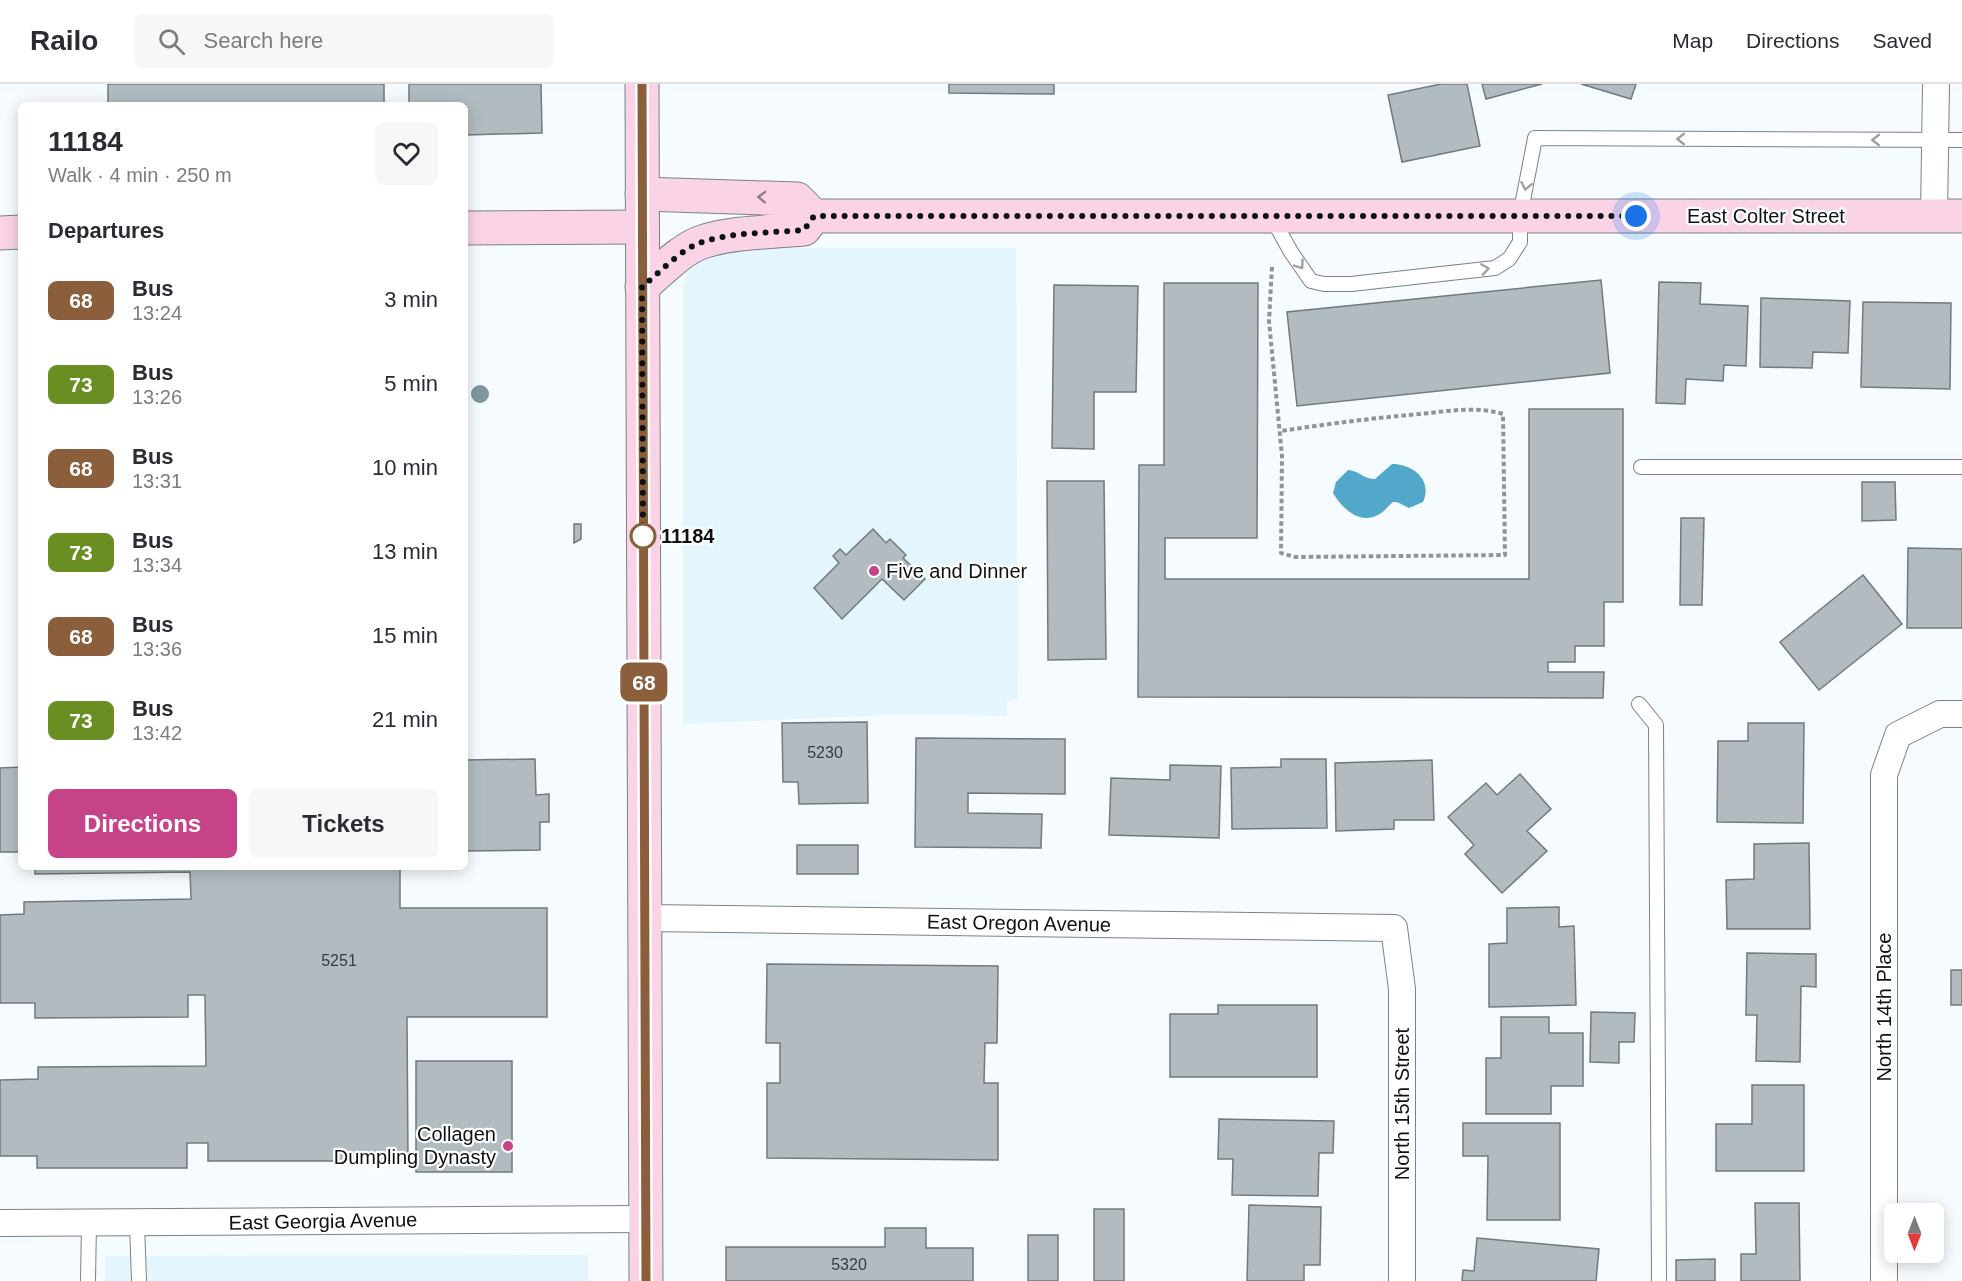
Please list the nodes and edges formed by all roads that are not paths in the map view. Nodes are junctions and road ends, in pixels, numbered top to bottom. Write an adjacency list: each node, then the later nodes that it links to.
1 (642, 84): 5 (street)
2 (1936, 84): 3 (street)
3 (1935, 140): 4 (lane); 8 (lane, one-way to 8); 9 (street)
4 (1962, 140)
5 (642, 194): 7 (street, one-way to 5); 10 (street)
6 (1270, 215): 7 (street, East Colter Street); 8 (street, East Colter Street); 8 (lane, one-way to 8)
7 (814, 216): 14 (street)
8 (1520, 216): 9 (street, East Colter Street)
9 (1948, 216)
10 (642, 227): 11 (street); 14 (street)
11 (468, 228)
12 (0, 232): 13 (street)
13 (18, 232)
14 (642, 287): 19 (street)
15 (1641, 467): 16 (lane)
16 (1962, 467)
17 (1639, 704): 29 (lane)
18 (1962, 714): 30 (street, North 14th Place)
19 (645, 918): 20 (street, East Oregon Avenue); 21 (street)
20 (1394, 928): 28 (street, North 15th Street)
21 (646, 1219): 24 (street, East Georgia Avenue); 27 (street)
22 (0, 1223): 23 (street, East Georgia Avenue)
23 (88, 1223): 24 (street, East Georgia Avenue); 25 (lane)
24 (137, 1223): 26 (lane)
25 (88, 1281)
26 (139, 1281)
27 (646, 1281)
28 (1402, 1281)
29 (1659, 1281)
30 (1884, 1281)

